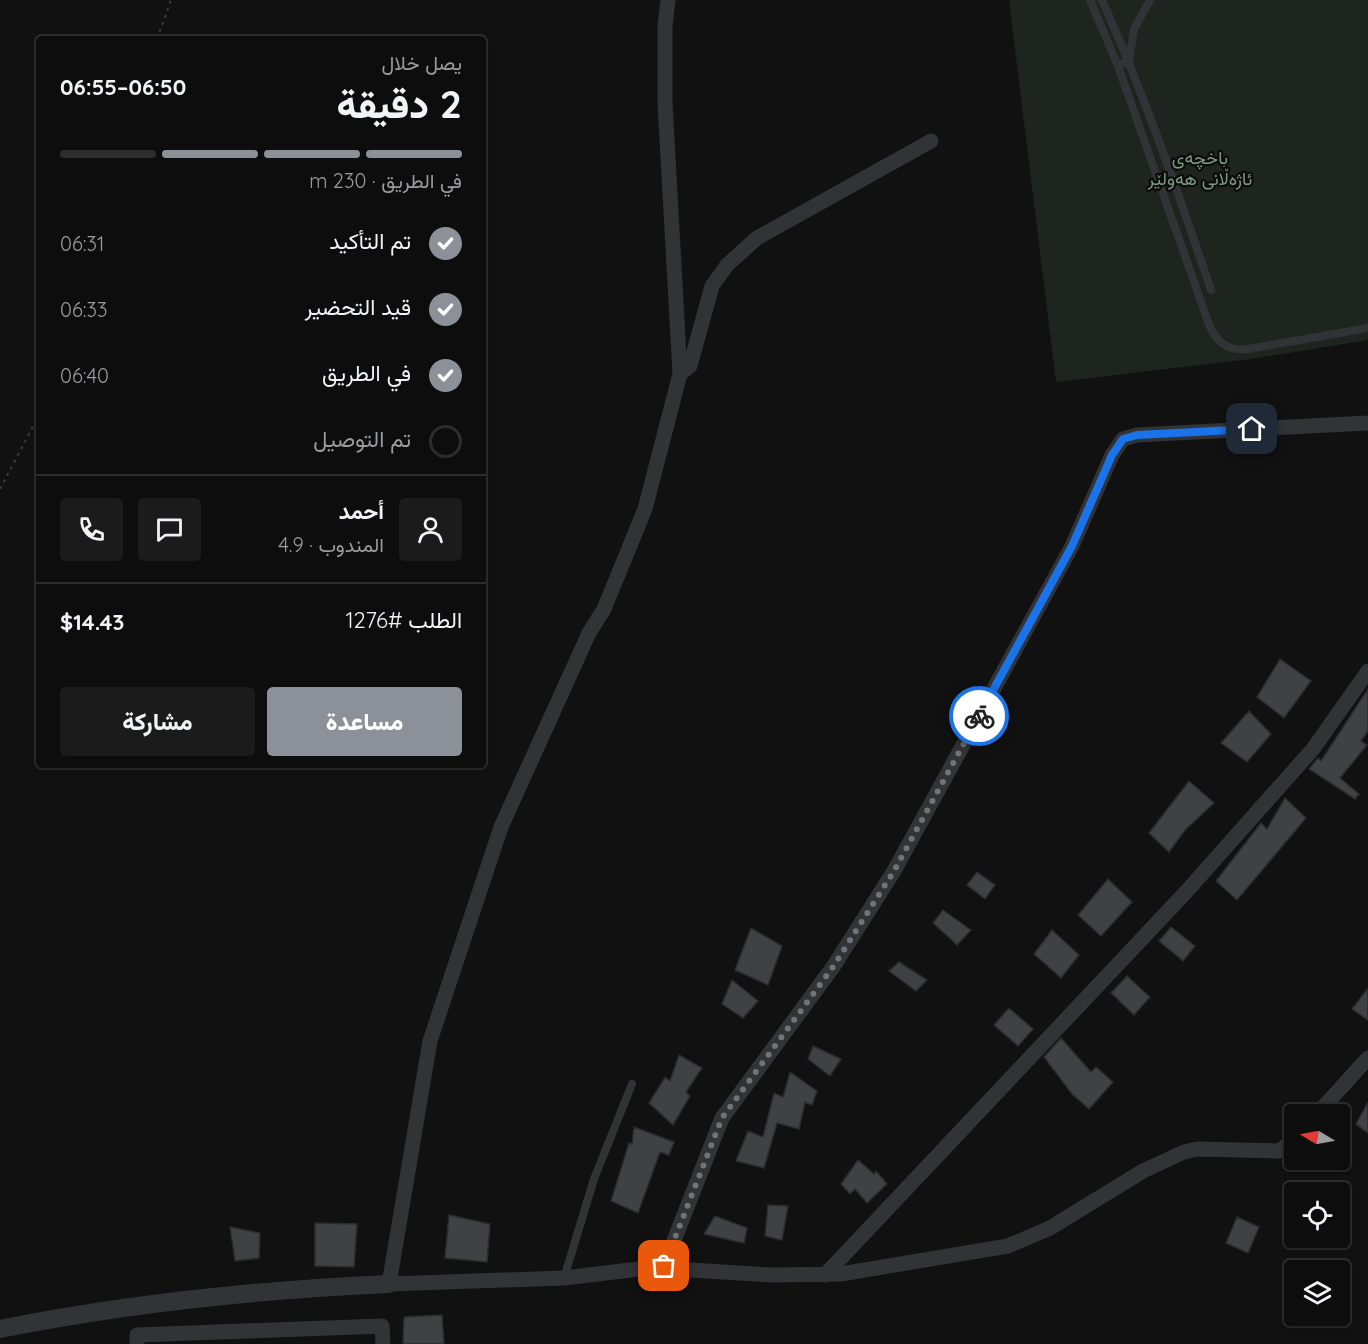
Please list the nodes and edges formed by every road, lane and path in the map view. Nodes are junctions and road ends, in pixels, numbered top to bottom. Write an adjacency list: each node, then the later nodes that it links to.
1 (171, 0): 6 (path)
2 (668, 0): 12 (street)
3 (1090, 0): 8 (lane)
4 (1102, 0): 7 (lane)
5 (1150, 0): 7 (lane)
6 (158, 36)
7 (1129, 60): 8 (lane); 10 (lane)
8 (1118, 66): 11 (lane)
9 (931, 141): 12 (street)
10 (1211, 290)
11 (1368, 328)
12 (680, 374): 24 (street)
13 (36, 421): 15 (path)
14 (1368, 423): 21 (street)
15 (0, 489)
16 (1368, 671): 22 (street)
17 (1368, 1058): 19 (street)
18 (632, 1084): 23 (lane)
19 (1326, 1104)
20 (1284, 1147): 22 (street)
21 (664, 1266): 22 (street); 23 (street)
22 (825, 1275)
23 (564, 1278): 24 (street)
24 (388, 1284): 25 (street)
25 (0, 1329)
26 (300, 1336): 27 (street); 29 (street)
27 (218, 1338): 28 (street)
28 (137, 1344)
29 (383, 1344)

